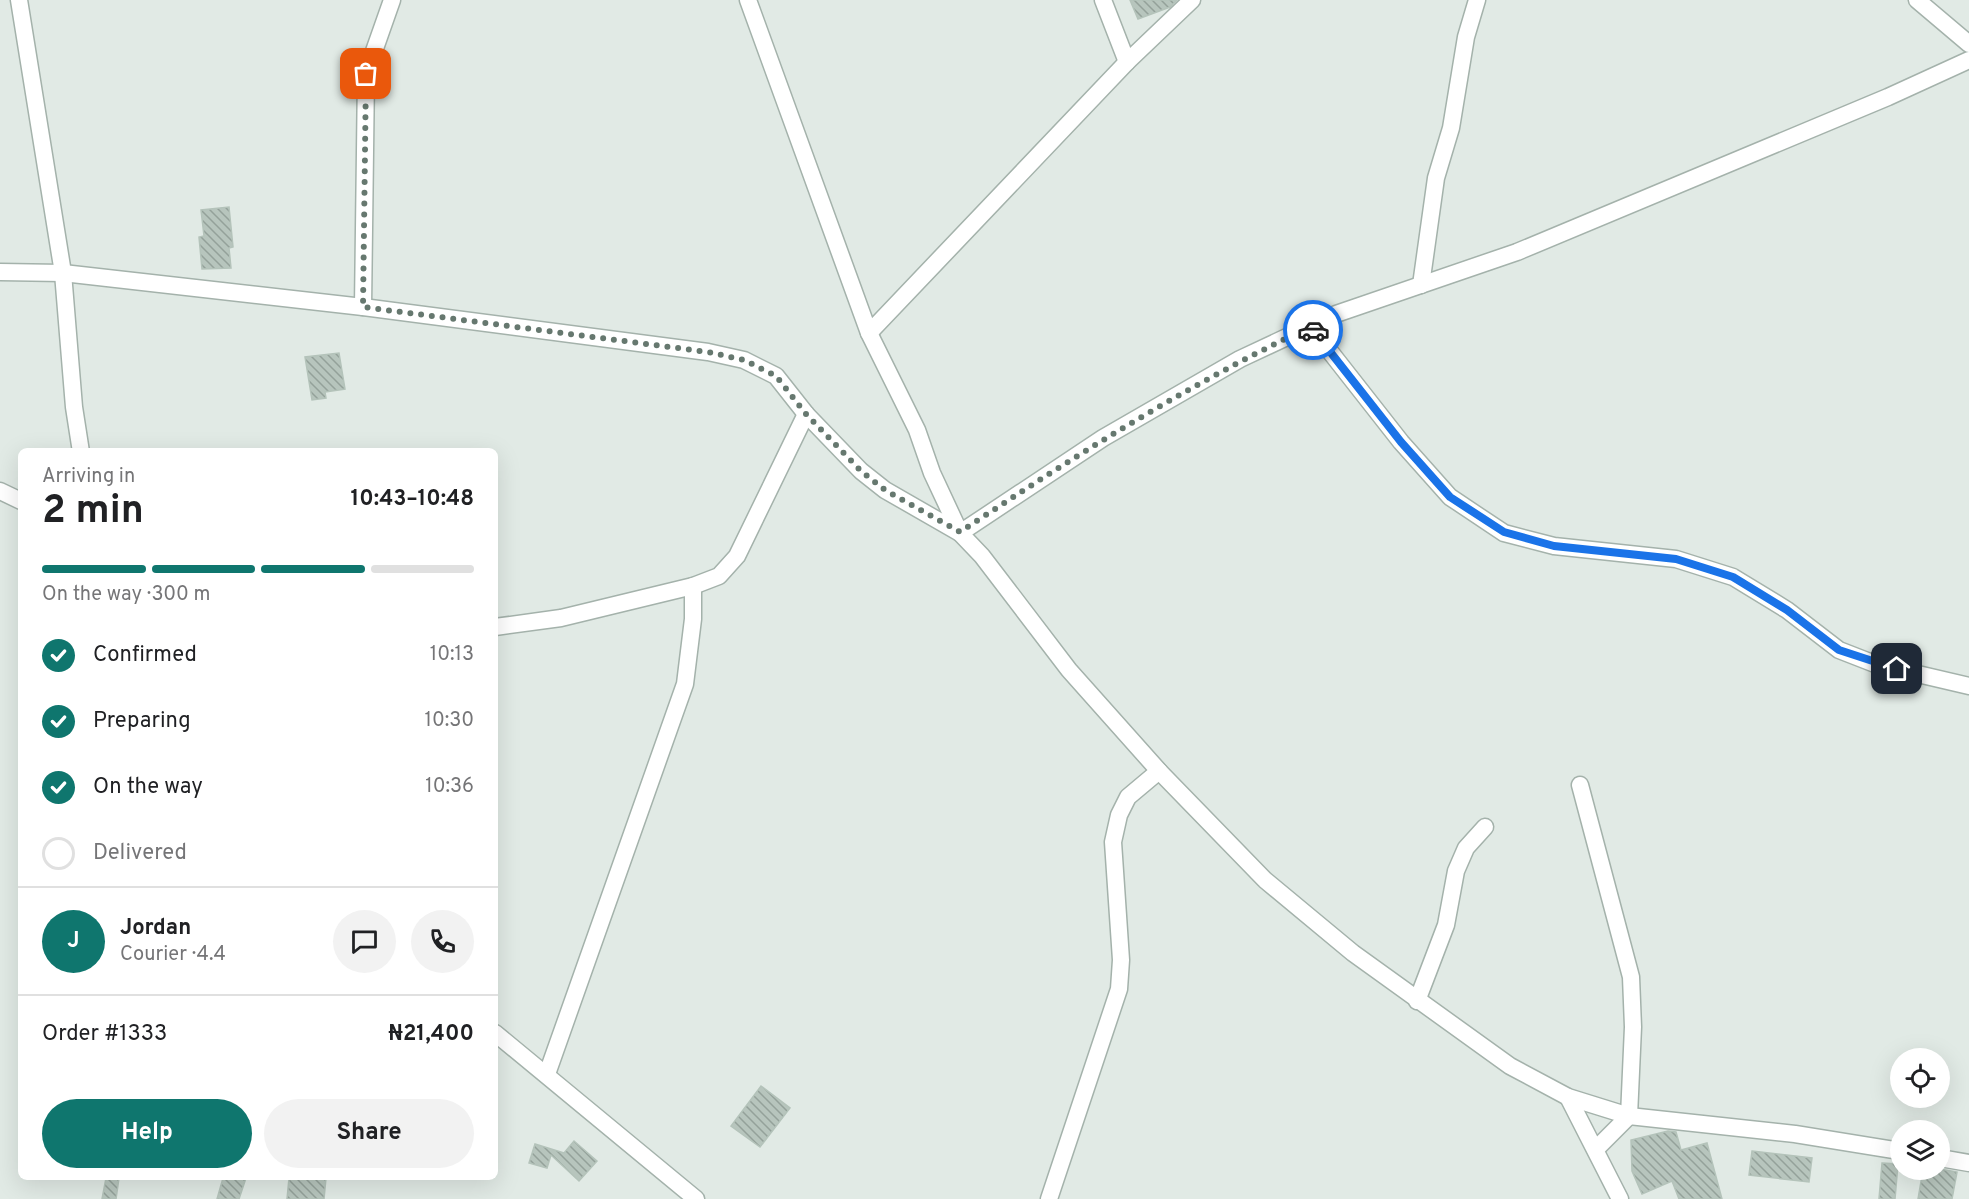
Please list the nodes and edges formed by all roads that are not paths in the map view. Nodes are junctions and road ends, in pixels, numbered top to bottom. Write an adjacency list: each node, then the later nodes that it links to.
1 (19, 0): 12 (street)
2 (392, 0): 14 (street)
3 (748, 0): 16 (street)
4 (1103, 0): 10 (street)
5 (1192, 0): 10 (street)
6 (1477, 0): 13 (street)
7 (1917, 0): 8 (street)
8 (1969, 44)
9 (1969, 60): 13 (street)
10 (1127, 62): 16 (street)
11 (0, 272): 12 (street)
12 (63, 273): 14 (street); 18 (street)
13 (1421, 285): 15 (street)
14 (363, 307): 17 (street)
15 (1310, 327): 21 (street); 24 (street)
16 (869, 333): 21 (street)
17 (806, 414): 21 (street); 22 (street)
18 (80, 448)
19 (0, 491): 20 (street)
20 (18, 500)
21 (960, 532): 25 (street)
22 (693, 586): 23 (street); 30 (street)
23 (498, 627)
24 (1969, 687)
25 (1159, 771): 28 (street); 38 (street)
26 (1580, 785): 32 (street)
27 (1485, 827): 28 (street)
28 (1417, 1001): 31 (street)
29 (498, 1035): 30 (street)
30 (547, 1074): 37 (street)
31 (1568, 1097): 32 (street); 33 (street)
32 (1629, 1116): 33 (street); 34 (street)
33 (1597, 1148): 39 (street)
34 (1890, 1149)
35 (1950, 1160): 36 (street)
36 (1969, 1163)
37 (696, 1199)
38 (1049, 1199)
39 (1620, 1199)

